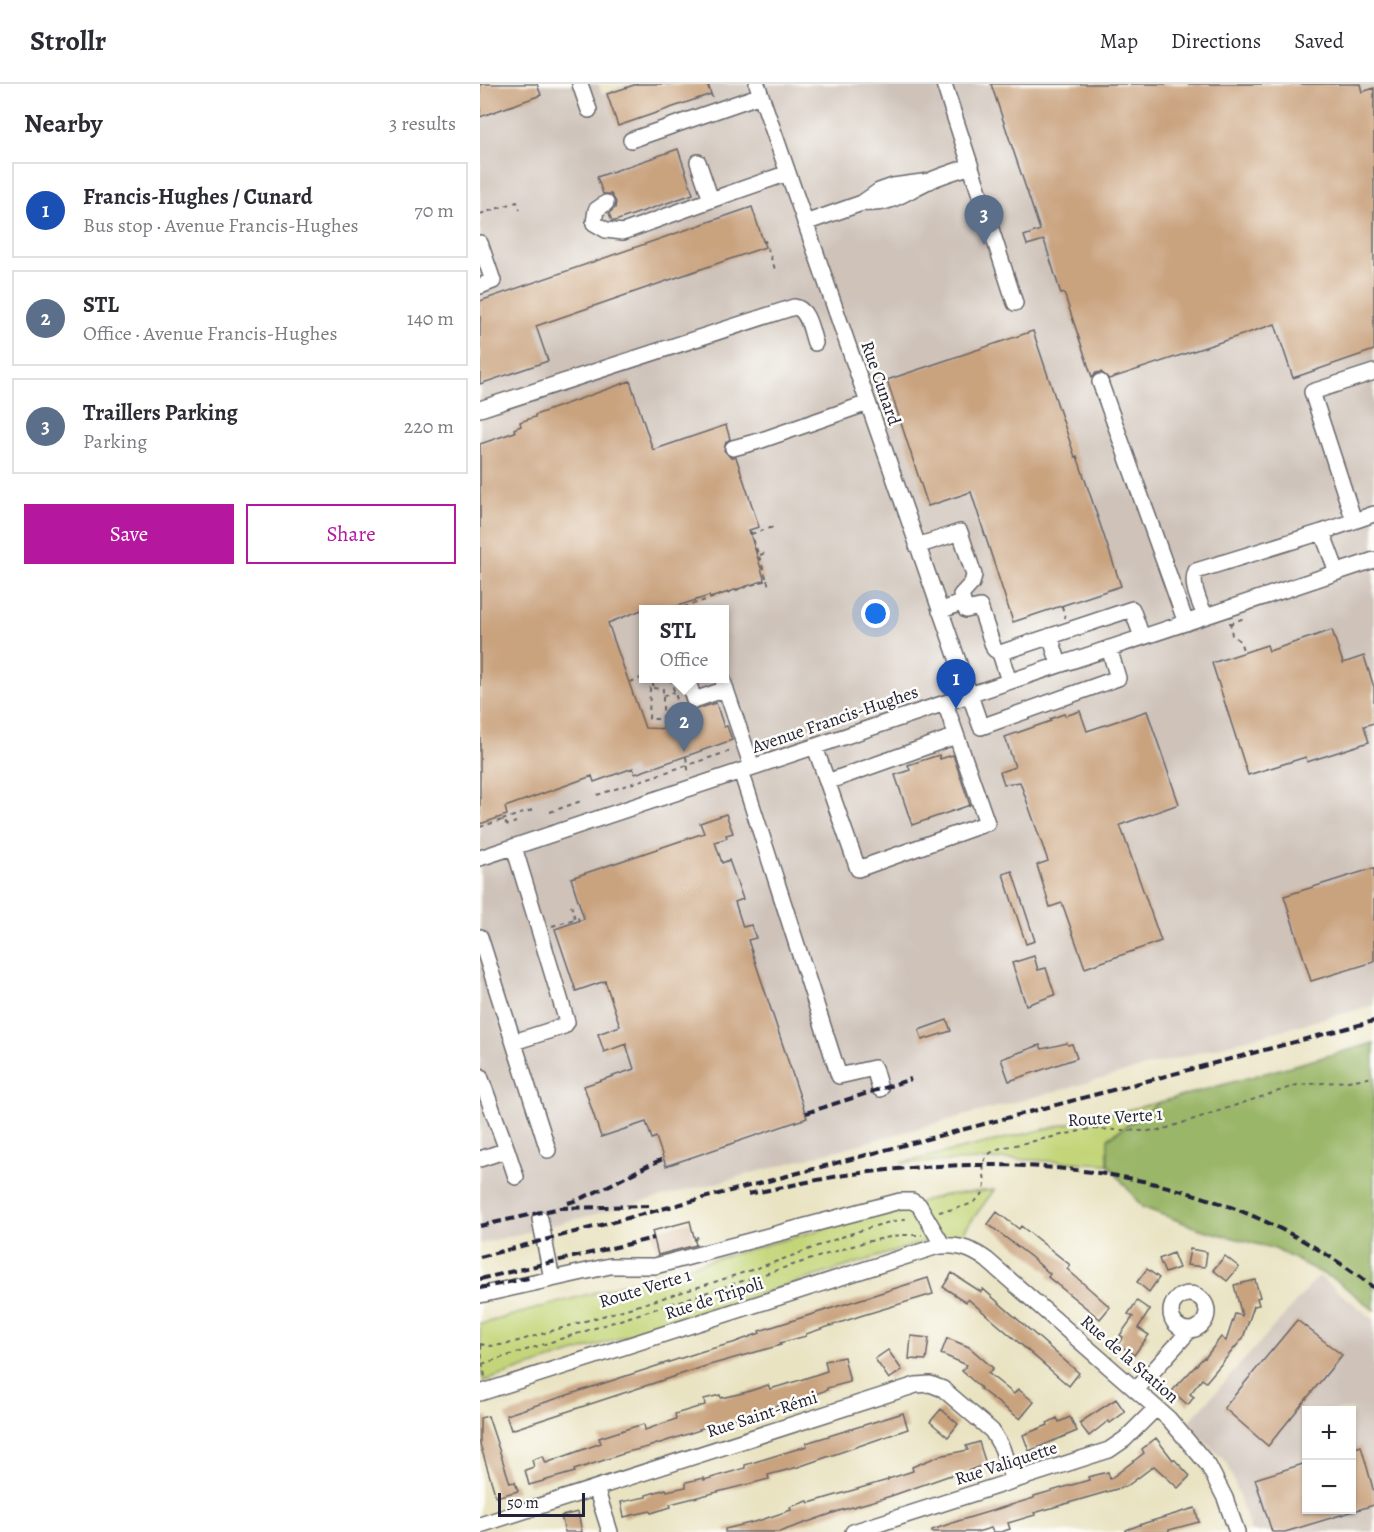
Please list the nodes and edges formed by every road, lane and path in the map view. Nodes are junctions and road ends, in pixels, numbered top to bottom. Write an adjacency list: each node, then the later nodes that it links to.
1 (580, 84): 6 (street)
2 (944, 84): 8 (street)
3 (708, 86): 5 (path)
4 (759, 90): 7 (street); 10 (street, Rue Cunard)
5 (711, 94)
6 (589, 110)
7 (631, 140)
8 (970, 166): 15 (street); 20 (street)
9 (695, 169): 11 (street)
10 (788, 173): 11 (street); 15 (street, Rue Cunard)
11 (711, 200): 12 (street)
12 (606, 203)
13 (520, 210): 14 (path)
14 (480, 214)
15 (805, 223): 24 (street, Rue Cunard)
16 (763, 242): 18 (path)
17 (480, 243): 19 (street)
18 (775, 269)
19 (480, 286)
20 (1016, 303)
21 (815, 343): 25 (street)
22 (1374, 372): 28 (street)
23 (1100, 382): 48 (street)
24 (868, 403): 26 (street); 31 (street, Rue Cunard)
25 (480, 409)
26 (733, 448)
27 (1374, 514): 28 (street)
28 (1354, 521): 30 (street)
29 (773, 526): 33 (path)
30 (1322, 532): 35 (street); 44 (street)
31 (917, 546): 40 (street); 43 (street, Rue Cunard)
32 (768, 552): 33 (path)
33 (759, 555): 36 (path)
34 (1374, 560): 35 (street, Avenue Francis-Hughes)
35 (1336, 572): 44 (street, Avenue Francis-Hughes)
36 (767, 580): 37 (path); 38 (path)
37 (769, 585)
38 (728, 592): 39 (path); 41 (path)
39 (730, 599)
40 (963, 602): 43 (street); 53 (street)
41 (687, 605)
42 (1062, 606): 47 (path)
43 (940, 610): 65 (street, Rue Cunard)
44 (1205, 616): 48 (street, Avenue Francis-Hughes)
45 (1249, 617): 49 (path)
46 (1229, 618): 49 (path)
47 (1067, 623)
48 (1185, 623): 51 (street, Avenue Francis-Hughes)
49 (1230, 624): 54 (path)
50 (1050, 636): 51 (street); 53 (street); 55 (street)
51 (1142, 637): 52 (street, Avenue Francis-Hughes)
52 (1109, 648): 55 (street, Avenue Francis-Hughes); 65 (street, Rue Cunard)
53 (1000, 653): 57 (street)
54 (1244, 653)
55 (1059, 664): 57 (street, Avenue Francis-Hughes)
56 (639, 679): 58 (path)
57 (1009, 681): 65 (street, Avenue Francis-Hughes)
58 (630, 682)
59 (652, 683): 63 (path)
60 (671, 683): 64 (path)
61 (689, 683): 62 (street)
62 (724, 684): 77 (street)
63 (652, 688): 66 (path); 70 (path)
64 (674, 692): 66 (path); 69 (path)
65 (969, 694): 67 (street, Avenue Francis-Hughes)
66 (663, 696): 70 (path)
67 (945, 703): 72 (street); 74 (street, Avenue Francis-Hughes)
68 (689, 709): 69 (path)
69 (681, 712): 70 (path)
70 (665, 717): 71 (path)
71 (667, 729)
72 (956, 736): 79 (street); 79 (street)
73 (736, 745): 76 (path)
74 (814, 747): 77 (street, Avenue Francis-Hughes); 79 (street)
75 (686, 757): 76 (path)
76 (687, 764): 78 (path); 80 (path)
77 (747, 769): 87 (street, Avenue Francis-Hughes); 97 (street)
78 (689, 778)
79 (827, 782)
80 (597, 795)
81 (581, 801): 83 (path)
82 (532, 810): 84 (path)
83 (550, 812)
84 (502, 820): 85 (path); 86 (path)
85 (516, 822)
86 (480, 827)
87 (514, 847): 88 (street, Avenue Francis-Hughes); 94 (street)
88 (480, 858)
89 (571, 905): 90 (path)
90 (575, 918): 91 (path); 92 (path)
91 (579, 921)
92 (546, 928)
93 (480, 937): 94 (street)
94 (514, 1042): 99 (street)
95 (480, 1076): 98 (street)
96 (1374, 1077): 102 (path, Route Verte 1)
97 (880, 1089)
98 (507, 1150): 100 (street); 101 (street)
99 (548, 1150)
100 (480, 1160)
101 (516, 1177)
102 (938, 1212)
103 (915, 1217): 112 (path, Route Verte 1)
104 (540, 1219): 109 (street)
105 (699, 1235): 106 (path)
106 (695, 1240)
107 (939, 1247): 108 (street, Rue de Tripoli); 109 (street); 113 (path); 114 (street, Rue de Tripoli)
108 (961, 1247): 115 (street, Rue de la Station)
109 (552, 1279): 110 (street)
110 (480, 1295)
111 (1190, 1330): 115 (street)
112 (480, 1345): 113 (path)
113 (482, 1364): 114 (path)
114 (483, 1385)
115 (1136, 1390): 116 (street, Rue de la Station)
116 (1156, 1408): 117 (street, Rue Valiquette); 123 (street, Rue de la Station)
117 (1013, 1481): 118 (street, Rue Saint-Rémi); 122 (street, Rue Valiquette)
118 (596, 1488): 119 (street, Rue Saint-Rémi); 121 (street)
119 (480, 1526): 120 (street)
120 (482, 1532)
121 (610, 1532)
122 (853, 1532)
123 (1237, 1532)

